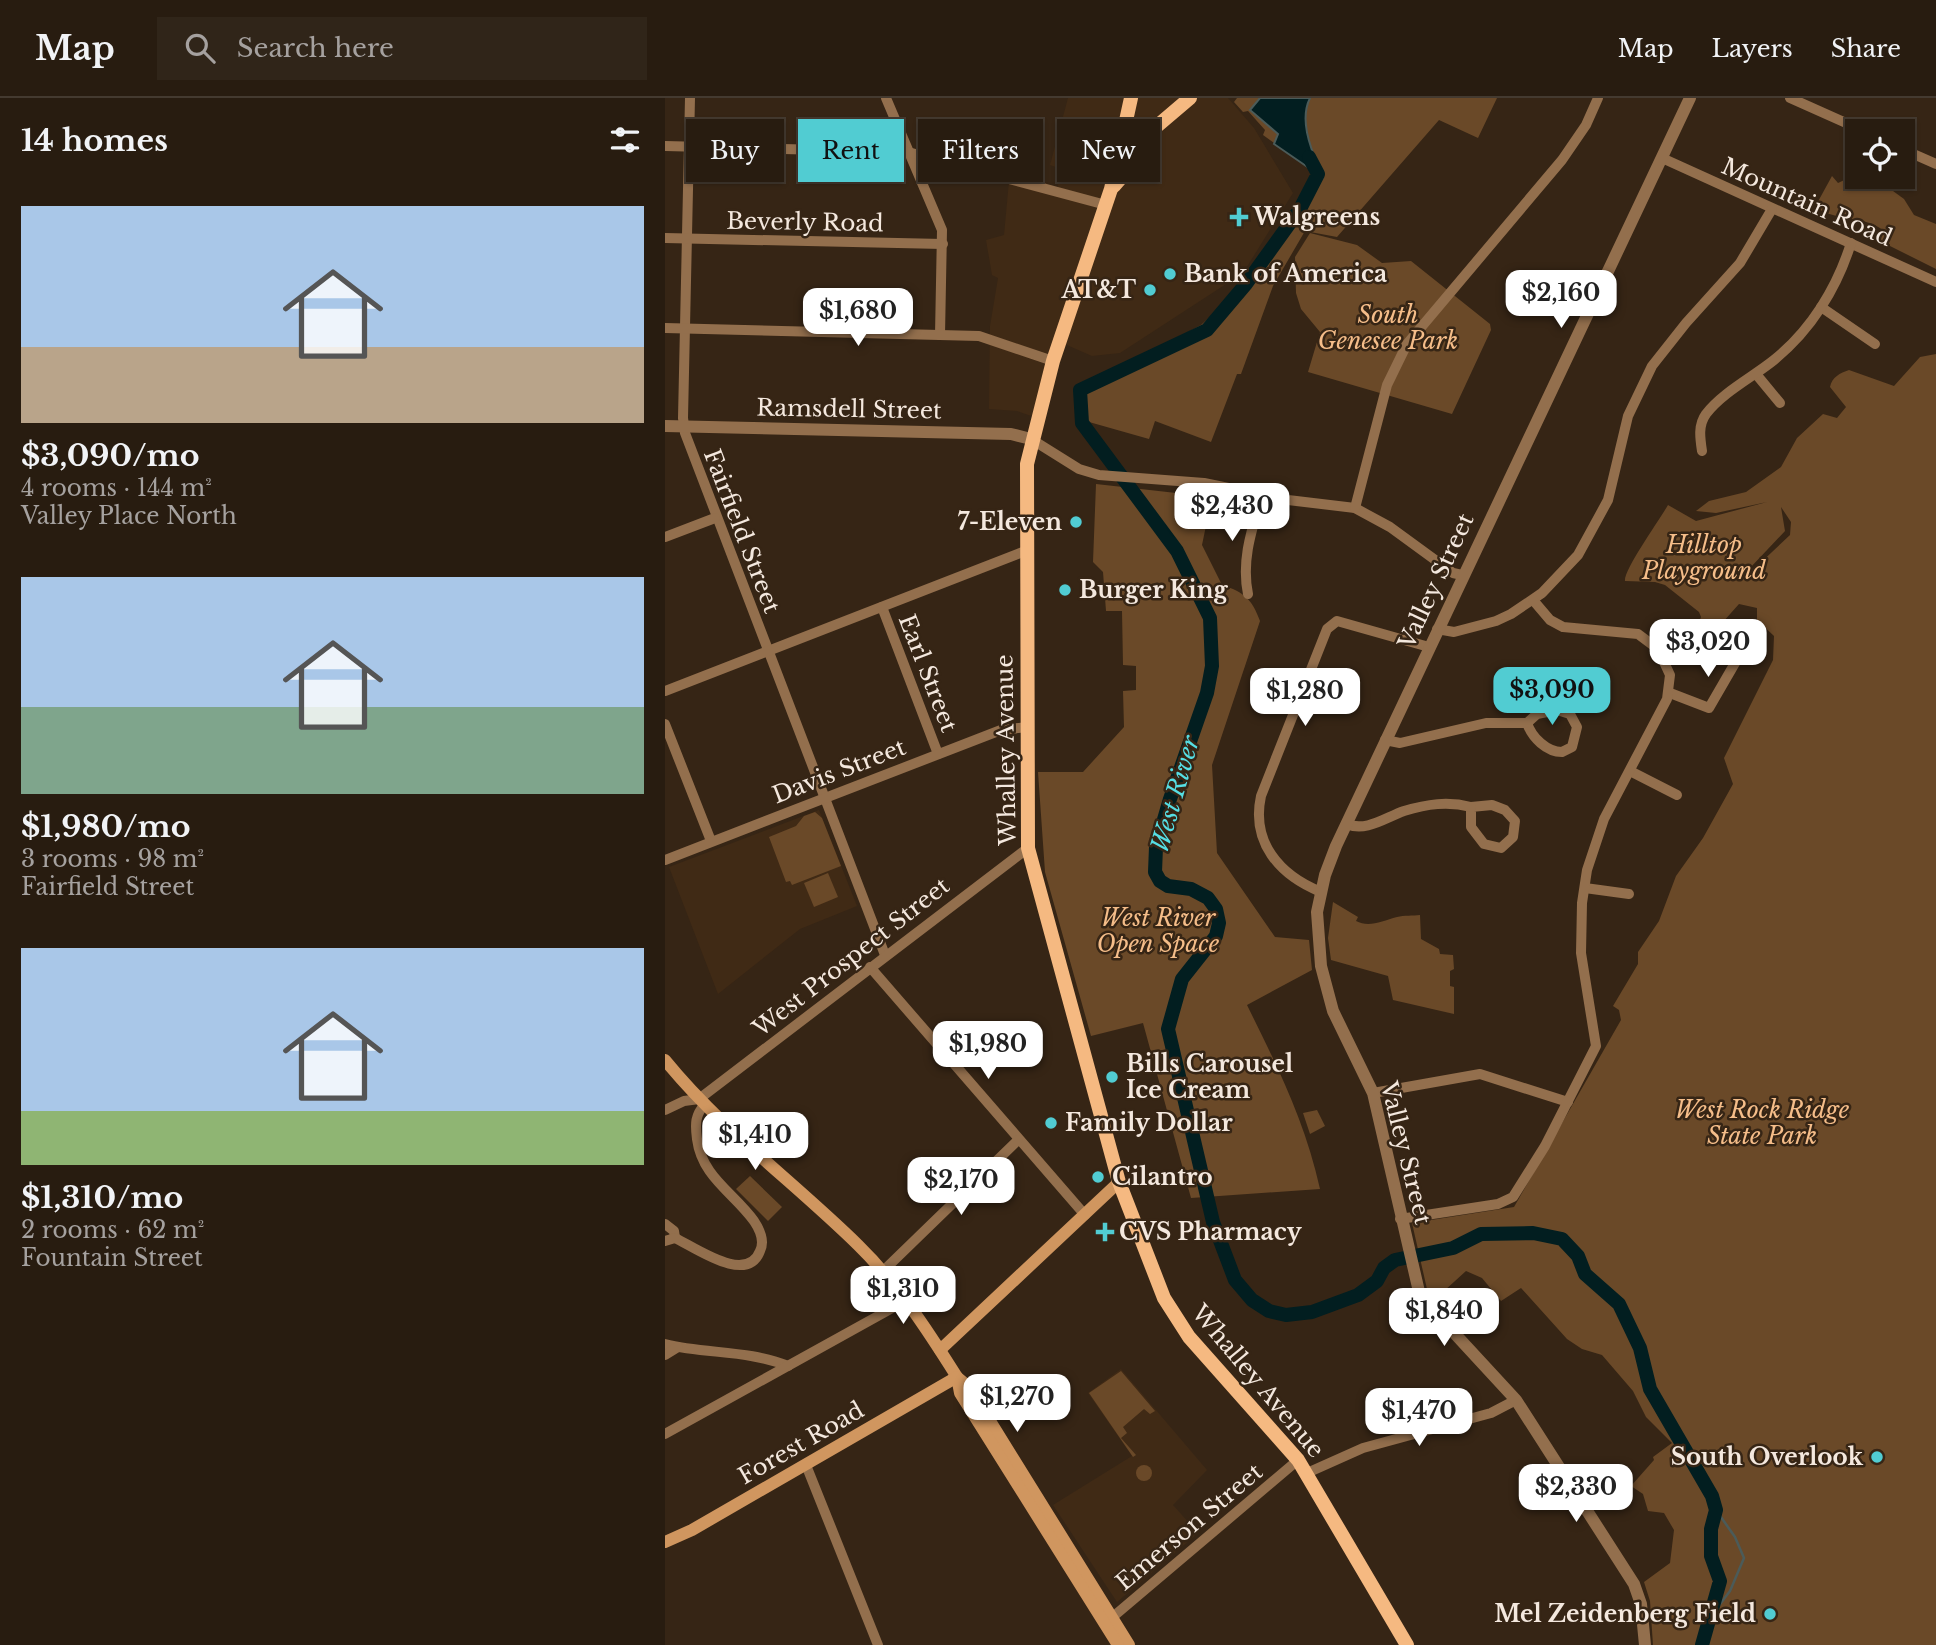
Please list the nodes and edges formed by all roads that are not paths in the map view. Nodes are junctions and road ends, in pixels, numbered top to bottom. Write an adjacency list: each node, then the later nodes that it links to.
1 (690, 98): 8 (street, Fairfield Street)
2 (886, 98): 15 (street)
3 (1131, 98): 9 (main road, Whalley Avenue)
4 (1190, 98): 11 (main road, Whalley Avenue)
5 (1598, 98): 43 (street)
6 (1690, 98): 17 (street, Valley Street)
7 (1790, 98): 10 (street)
8 (690, 119)
9 (1128, 119)
10 (1845, 123)
11 (1160, 124)
12 (665, 146): 13 (street)
13 (686, 146)
14 (784, 149): 15 (street)
15 (908, 152): 23 (street); 28 (street)
16 (1915, 155): 18 (street)
17 (1662, 158): 24 (street, Mountain Road); 47 (street, Valley Street)
18 (1936, 164)
19 (688, 182): 26 (street, Fairfield Street)
20 (1112, 182): 22 (main road, Whalley Avenue)
21 (1117, 182): 22 (main road, Whalley Avenue)
22 (1111, 188): 23 (main road, Whalley Avenue)
23 (1106, 205): 35 (main road, Whalley Avenue)
24 (1772, 209): 27 (street, Mountain Road); 49 (street)
25 (665, 238): 26 (street, Beverly Road)
26 (686, 238): 28 (street, Beverly Road); 32 (street, Fairfield Street)
27 (1851, 243): 29 (street, Mountain Road); 30 (street)
28 (943, 244): 33 (street)
29 (1936, 282)
30 (1821, 307): 34 (street); 36 (street)
31 (665, 328): 32 (street)
32 (685, 328): 33 (street); 39 (street, Fairfield Street)
33 (940, 335): 35 (street)
34 (1875, 344)
35 (1053, 361): 40 (main road, Whalley Avenue)
36 (1756, 374): 37 (street); 41 (street)
37 (1780, 403)
38 (665, 426): 39 (street, Ramsdell Street)
39 (684, 426): 40 (street, Ramsdell Street); 44 (street, Fairfield Street)
40 (1031, 439): 42 (street); 46 (main road, Whalley Avenue)
41 (1702, 451)
42 (1262, 495): 43 (street); 48 (street)
43 (1355, 508): 47 (street)
44 (715, 518): 45 (street); 54 (street, Fairfield Street)
45 (665, 537)
46 (1028, 550): 50 (street); 59 (main road, Whalley Avenue)
47 (1462, 575): 51 (street, Valley Street)
48 (1248, 594)
49 (1533, 600): 51 (street); 56 (street)
50 (881, 607): 54 (street); 61 (street, Earl Street)
51 (1437, 629): 52 (street, Valley Street)
52 (1429, 647): 60 (street, Valley Street); 71 (street)
53 (1742, 651): 56 (street)
54 (768, 652): 55 (street); 64 (street, Fairfield Street)
55 (665, 691)
56 (1669, 694): 62 (street)
57 (1527, 723): 57 (street); 60 (street)
58 (665, 724): 67 (street)
59 (1028, 727): 61 (street, Davis Street); 68 (main road, Whalley Avenue)
60 (1385, 740): 66 (street, Valley Street)
61 (938, 754): 64 (street, Davis Street)
62 (1630, 771): 63 (street); 70 (street)
63 (1677, 795)
64 (823, 798): 67 (street, Davis Street); 73 (street, Fairfield Street)
65 (1471, 807): 65 (street); 66 (street)
66 (1346, 824): 71 (street, Valley Street)
67 (711, 841): 69 (street, Davis Street)
68 (1028, 848): 73 (street, West Prospect Street); 81 (main road, Whalley Avenue)
69 (665, 860)
70 (1584, 888): 72 (street); 78 (street)
71 (1321, 892): 76 (street, Valley Street)
72 (1629, 894)
73 (885, 955): 74 (street, West Prospect Street)
74 (870, 967): 77 (street, West Prospect Street); 80 (street)
75 (665, 1060): 77 (main road)
76 (1373, 1093): 78 (street); 83 (street, Valley Street)
77 (702, 1101): 79 (street, West Prospect Street); 85 (street); 86 (main road)
78 (1568, 1102): 83 (street)
79 (665, 1110)
80 (1019, 1140): 82 (street); 86 (street)
81 (1119, 1182): 82 (main road); 96 (main road, Whalley Avenue)
82 (1085, 1214): 90 (main road)
83 (1400, 1219): 94 (street, Valley Street)
84 (665, 1224): 85 (street)
85 (670, 1240)
86 (882, 1272): 87 (main road)
87 (905, 1301): 90 (main road); 92 (street)
88 (665, 1344): 89 (street)
89 (678, 1347): 91 (street); 92 (street)
90 (940, 1350): 93 (main road)
91 (665, 1354)
92 (788, 1366): 95 (street)
93 (957, 1377): 97 (main road, Forest Road); 100 (main road)
94 (1516, 1400): 98 (street); 105 (street, Valley Street)
95 (665, 1434)
96 (1298, 1460): 98 (main road, Whalley Avenue); 100 (street, Emerson Street)
97 (806, 1465): 99 (main road, Forest Road); 101 (street)
98 (1307, 1473): 104 (main road, Whalley Avenue)
99 (665, 1542)
100 (1108, 1620): 102 (main road); 103 (main road)
101 (878, 1645)
102 (1118, 1645)
103 (1129, 1645)
104 (1407, 1645)
105 (1645, 1645)

